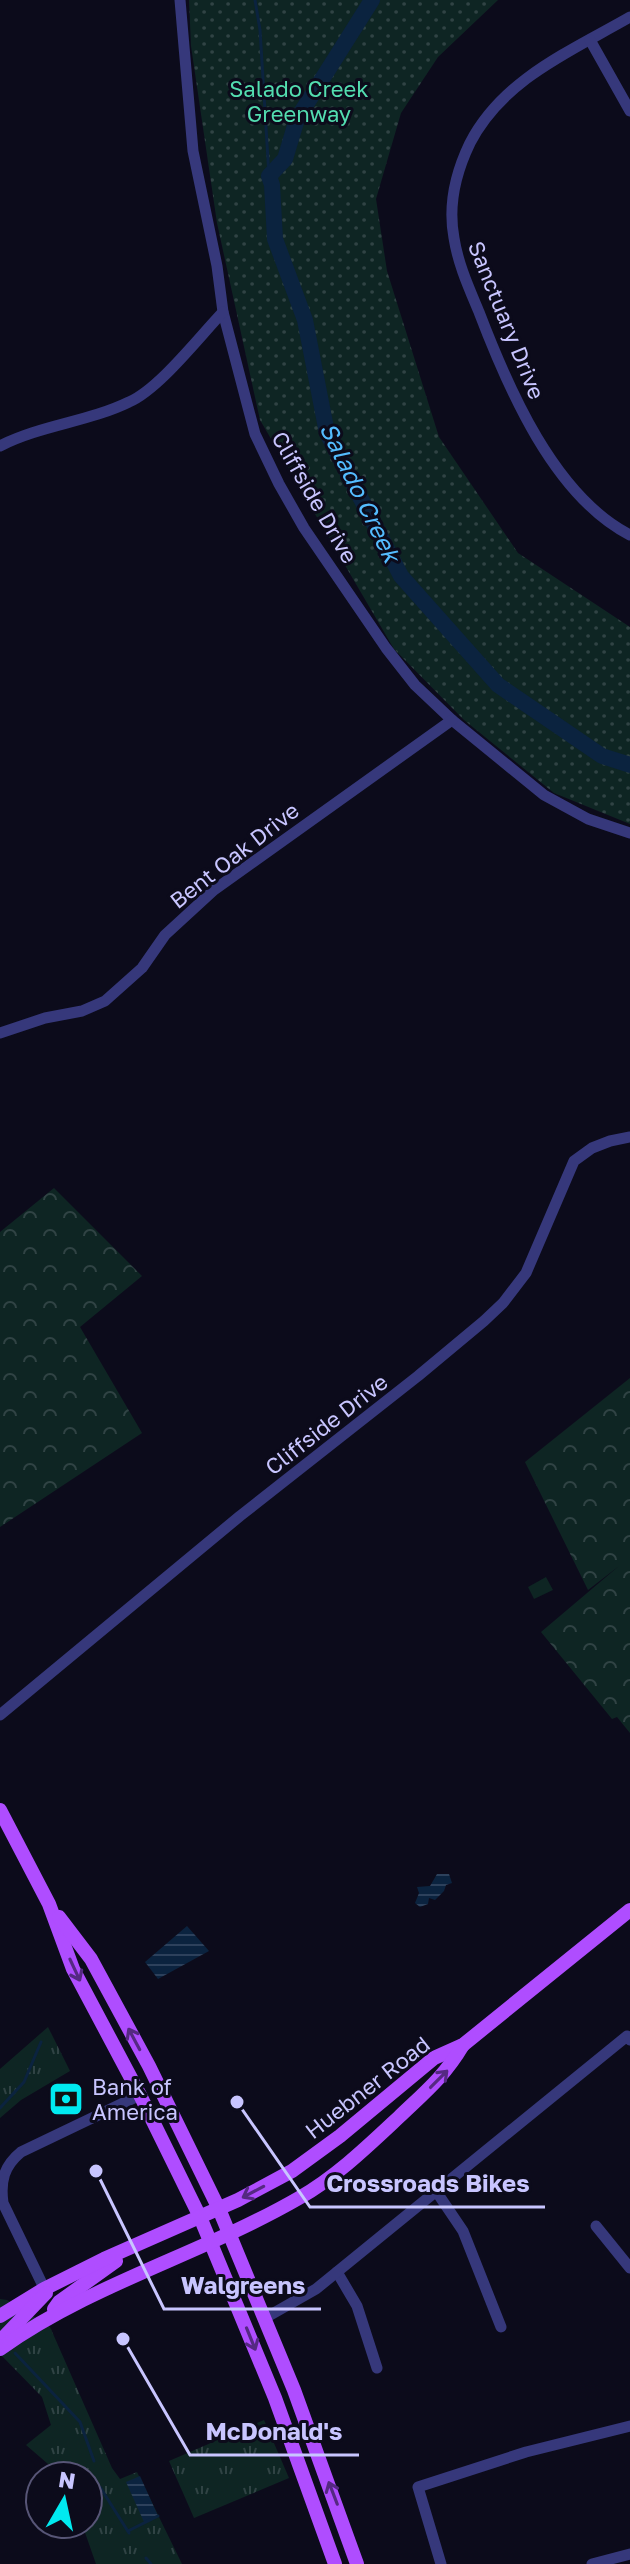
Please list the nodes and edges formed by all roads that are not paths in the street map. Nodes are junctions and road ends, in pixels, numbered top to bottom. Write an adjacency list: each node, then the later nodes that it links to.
1 (180, 0): 5 (street, Cliffside Drive)
2 (630, 17): 3 (street, Sanctuary Drive)
3 (590, 40): 4 (street); 7 (street, Sanctuary Drive)
4 (630, 111)
5 (223, 312): 6 (street); 8 (street, Cliffside Drive)
6 (0, 446)
7 (630, 535)
8 (452, 720): 9 (street, Cliffside Drive); 10 (street, Bent Oak Drive)
9 (630, 833)
10 (0, 1033)
11 (630, 1137): 12 (street, Cliffside Drive)
12 (0, 1715)
13 (0, 1810): 14 (main road)
14 (49, 1904): 19 (main road, one-way to 19); 22 (main road, one-way to 14)
15 (630, 1910): 17 (main road, Huebner Road)
16 (628, 2038): 21 (street)
17 (463, 2045): 18 (main road, Huebner Road); 20 (main road, Huebner Road, one-way to 17)
18 (392, 2091): 20 (main road); 22 (main road, Huebner Road, one-way to 22)
19 (140, 2095): 23 (main road); 30 (street)
20 (408, 2108): 25 (main road, Huebner Road)
21 (436, 2191): 29 (street); 34 (street)
22 (219, 2209): 23 (main road, Huebner Road); 25 (main road)
23 (200, 2217): 26 (main road); 27 (main road, Huebner Road)
24 (596, 2226): 28 (street)
25 (229, 2232): 26 (main road, Huebner Road); 33 (main road)
26 (210, 2241): 31 (main road, Huebner Road); 40 (main road, one-way to 40)
27 (139, 2244): 30 (main road, Huebner Road); 31 (main road)
28 (630, 2268)
29 (337, 2272): 33 (street); 37 (street)
30 (45, 2291): 31 (street); 32 (main road, Huebner Road); 35 (main road)
31 (55, 2312): 36 (main road, Huebner Road)
32 (0, 2316)
33 (265, 2318): 41 (main road, one-way to 33)
34 (501, 2327)
35 (0, 2341)
36 (0, 2349)
37 (377, 2368)
38 (630, 2426): 42 (street)
39 (630, 2554): 43 (street)
40 (335, 2564)
41 (357, 2564)
42 (441, 2564)
43 (592, 2564)

